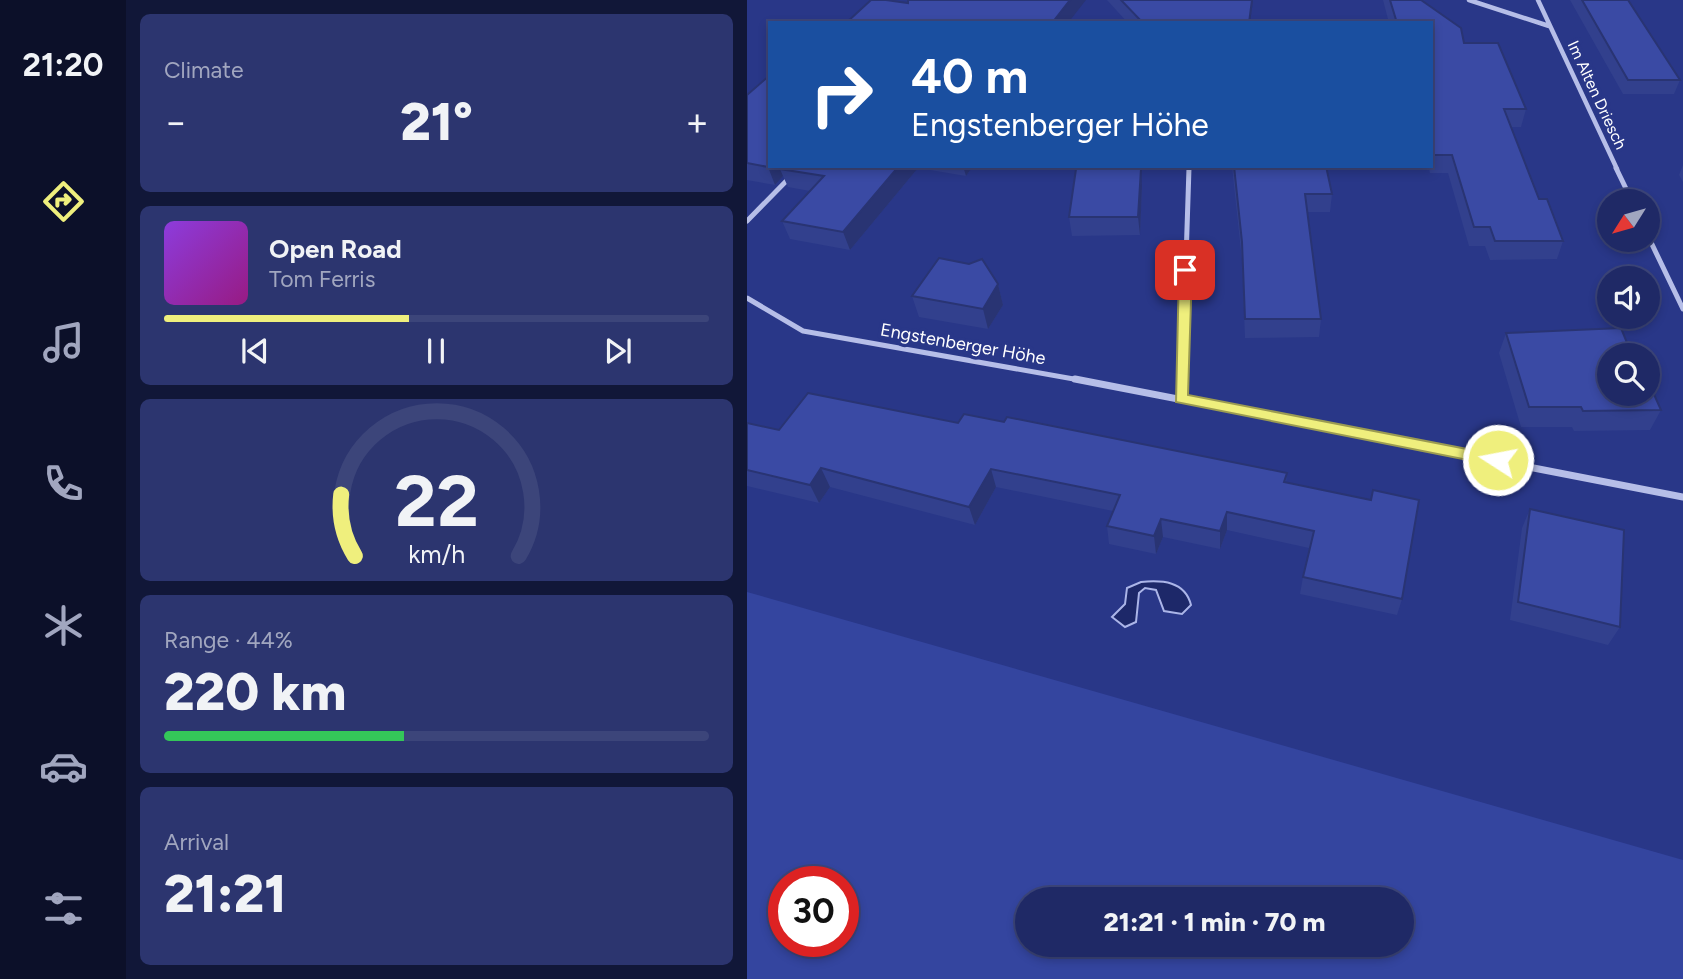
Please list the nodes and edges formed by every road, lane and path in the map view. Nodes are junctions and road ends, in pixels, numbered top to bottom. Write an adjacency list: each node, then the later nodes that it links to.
1 (1469, 0): 3 (street)
2 (1538, 0): 3 (street, Im Alten Driesch)
3 (1549, 26): 6 (street, Im Alten Driesch)
4 (799, 168): 7 (street)
5 (1189, 168): 11 (street)
6 (1626, 189)
7 (747, 221)
8 (1656, 252): 10 (street)
9 (747, 298): 11 (street, Engstenberger Höhe)
10 (1683, 309)
11 (1181, 398): 12 (street, Engstenberger Höhe)
12 (1683, 497)

